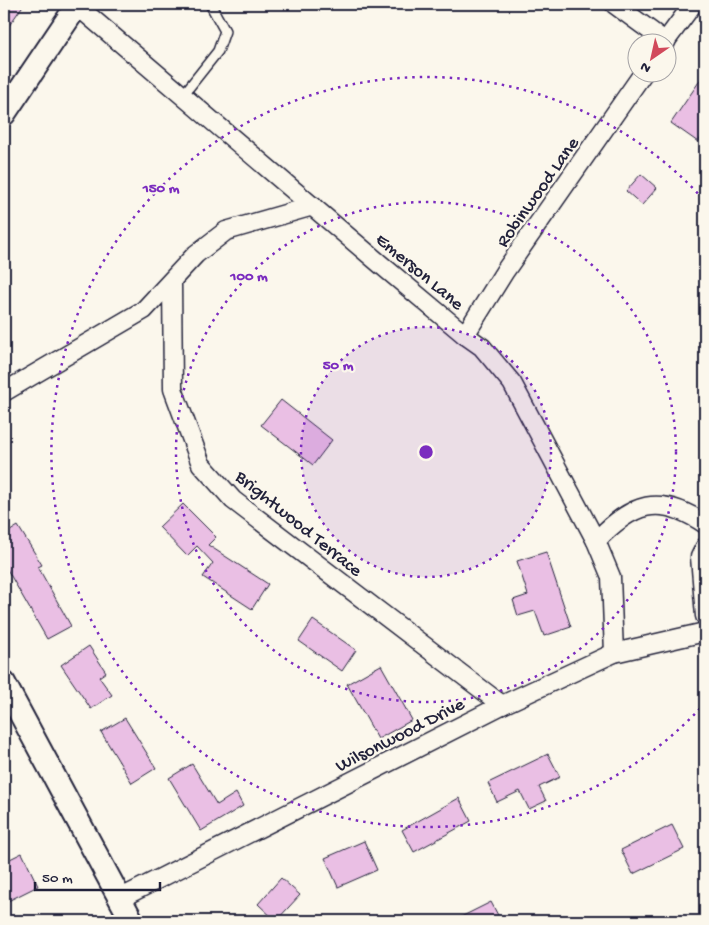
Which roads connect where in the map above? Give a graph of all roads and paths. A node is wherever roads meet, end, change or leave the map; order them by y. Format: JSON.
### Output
{"nodes":[{"id":1,"x":76,"y":4,"type":"edge"},
{"id":2,"x":210,"y":4,"type":"edge"},
{"id":3,"x":614,"y":4,"type":"edge"},
{"id":4,"x":693,"y":4,"type":"edge"},
{"id":5,"x":652,"y":32,"type":"edge"},
{"id":6,"x":672,"y":32,"type":"edge"},
{"id":7,"x":637,"y":82,"type":"edge"},
{"id":8,"x":183,"y":95,"type":"junction"},
{"id":9,"x":4,"y":114,"type":"edge"},
{"id":10,"x":313,"y":206,"type":"junction"},
{"id":11,"x":172,"y":281,"type":"junction"},
{"id":12,"x":465,"y":335,"type":"junction"},
{"id":13,"x":4,"y":392,"type":"edge"},
{"id":14,"x":705,"y":524,"type":"edge"},
{"id":15,"x":596,"y":541,"type":"junction"},
{"id":16,"x":705,"y":547,"type":"edge"},
{"id":17,"x":705,"y":616,"type":"edge"},
{"id":18,"x":705,"y":632,"type":"edge"},
{"id":19,"x":614,"y":653,"type":"junction"},
{"id":20,"x":4,"y":683,"type":"edge"},
{"id":21,"x":502,"y":705,"type":"junction"},
{"id":22,"x":121,"y":898,"type":"junction"},
{"id":23,"x":132,"y":921,"type":"edge"}],
"edges":[{"from":1,"to":8,"type":"street","name":"Emerson Lane"},
{"from":1,"to":9,"type":"street"},
{"from":2,"to":8,"type":"lane"},
{"from":3,"to":5,"type":"street"},
{"from":4,"to":6,"type":"street"},
{"from":7,"to":12,"type":"street","name":"Robinwood Lane"},
{"from":8,"to":10,"type":"street","name":"Emerson Lane"},
{"from":10,"to":11,"type":"street"},
{"from":10,"to":12,"type":"street","name":"Emerson Lane"},
{"from":11,"to":13,"type":"street"},
{"from":11,"to":21,"type":"street","name":"Brightwood Terrace"},
{"from":12,"to":15,"type":"street","name":"Emerson Lane"},
{"from":14,"to":15,"type":"street"},
{"from":15,"to":19,"type":"street","name":"Emerson Lane"},
{"from":16,"to":17,"type":"street"},
{"from":18,"to":19,"type":"street","name":"Wilsonwood Drive"},
{"from":19,"to":21,"type":"street","name":"Wilsonwood Drive"},
{"from":20,"to":22,"type":"street"},
{"from":21,"to":22,"type":"street","name":"Wilsonwood Drive"},
{"from":22,"to":23,"type":"street"}]}
